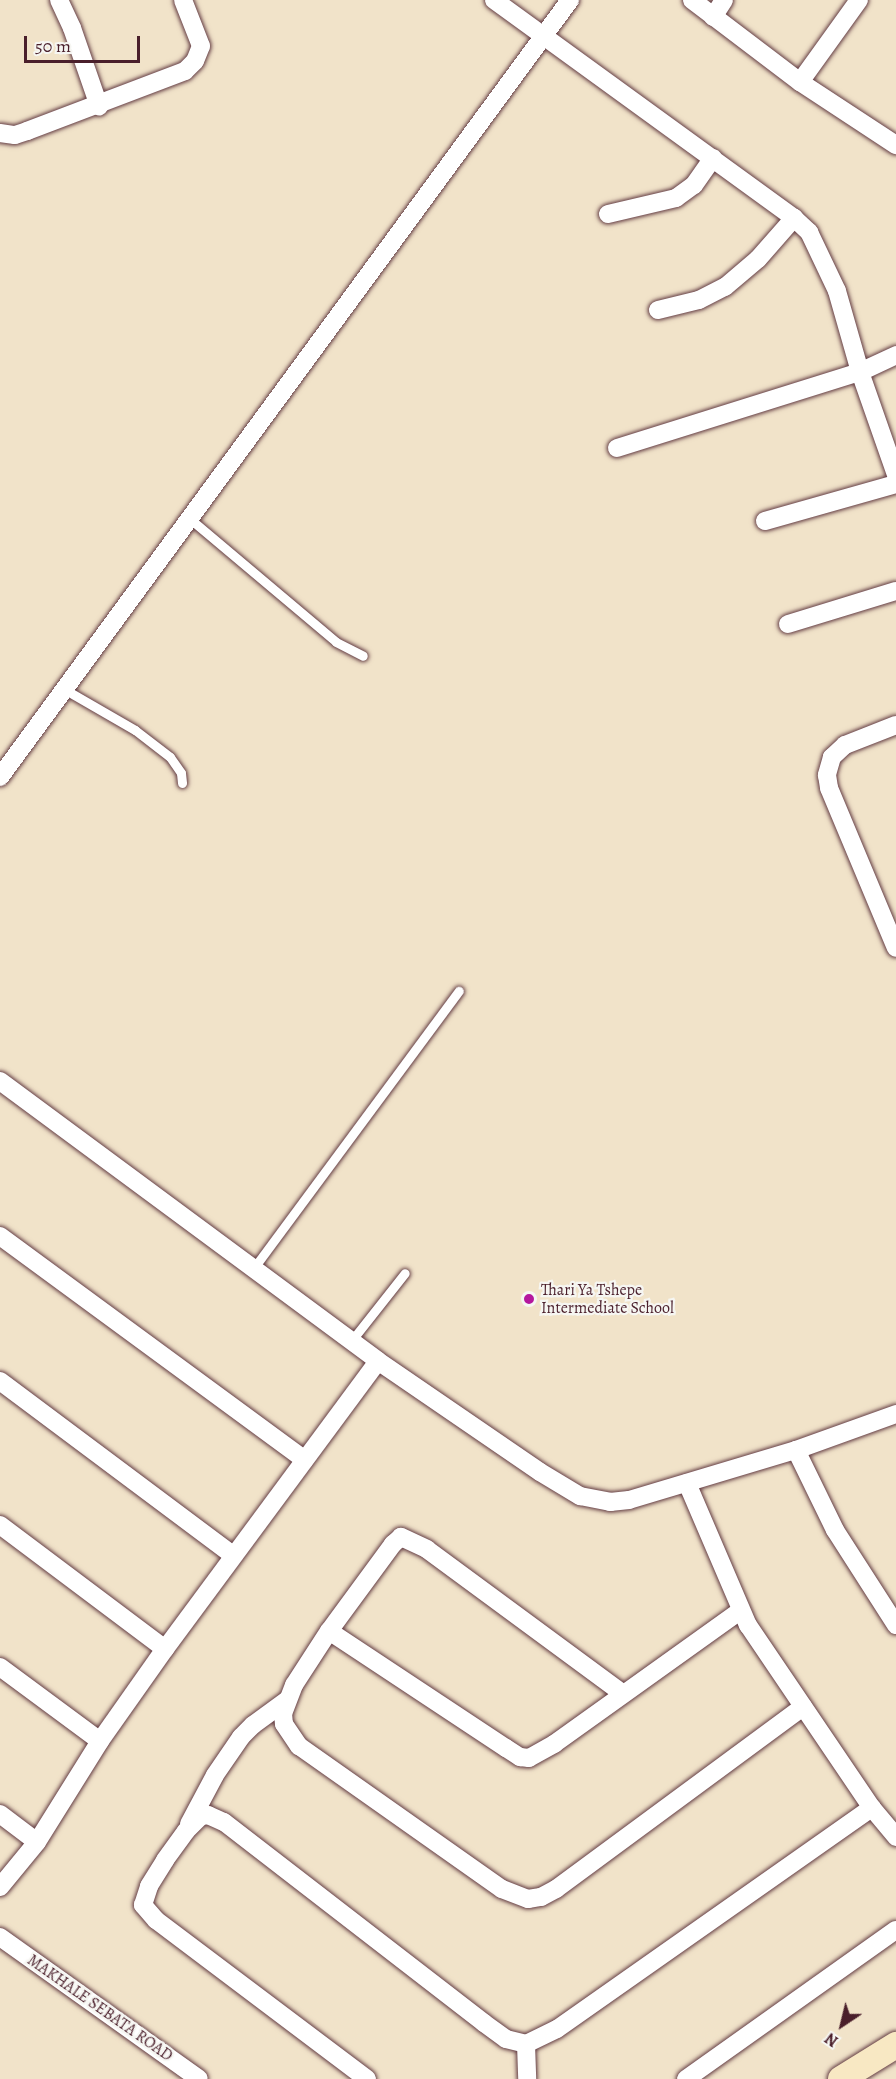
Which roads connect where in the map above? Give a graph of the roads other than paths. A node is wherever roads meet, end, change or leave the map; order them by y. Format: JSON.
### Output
{"nodes":[{"id":1,"x":59,"y":0,"type":"edge"},
{"id":2,"x":183,"y":0,"type":"edge"},
{"id":3,"x":494,"y":0,"type":"edge"},
{"id":4,"x":570,"y":0,"type":"edge"},
{"id":5,"x":692,"y":0,"type":"edge"},
{"id":6,"x":724,"y":0,"type":"edge"},
{"id":7,"x":860,"y":0,"type":"edge"},
{"id":8,"x":713,"y":17,"type":"junction"},
{"id":9,"x":543,"y":36,"type":"junction"},
{"id":10,"x":800,"y":82,"type":"junction"},
{"id":11,"x":99,"y":106,"type":"junction"},
{"id":12,"x":0,"y":133,"type":"edge"},
{"id":13,"x":896,"y":145,"type":"edge"},
{"id":14,"x":713,"y":158,"type":"junction"},
{"id":15,"x":608,"y":214,"type":"dead end"},
{"id":16,"x":794,"y":218,"type":"junction"},
{"id":17,"x":658,"y":310,"type":"dead end"},
{"id":18,"x":896,"y":355,"type":"edge"},
{"id":19,"x":860,"y":372,"type":"junction"},
{"id":20,"x":617,"y":448,"type":"dead end"},
{"id":21,"x":896,"y":475,"type":"edge"},
{"id":22,"x":896,"y":484,"type":"edge"},
{"id":23,"x":189,"y":518,"type":"junction"},
{"id":24,"x":765,"y":520,"type":"dead end"},
{"id":25,"x":896,"y":591,"type":"edge"},
{"id":26,"x":789,"y":624,"type":"dead end"},
{"id":27,"x":363,"y":656,"type":"dead end"},
{"id":28,"x":64,"y":688,"type":"junction"},
{"id":29,"x":896,"y":725,"type":"edge"},
{"id":30,"x":0,"y":777,"type":"edge"},
{"id":31,"x":182,"y":783,"type":"dead end"},
{"id":32,"x":888,"y":905,"type":"edge"},
{"id":33,"x":896,"y":948,"type":"edge"},
{"id":34,"x":459,"y":990,"type":"dead end"},
{"id":35,"x":0,"y":1081,"type":"edge"},
{"id":36,"x":0,"y":1236,"type":"edge"},
{"id":37,"x":253,"y":1269,"type":"junction"},
{"id":38,"x":405,"y":1274,"type":"dead end"},
{"id":39,"x":352,"y":1340,"type":"junction"},
{"id":40,"x":378,"y":1361,"type":"junction"},
{"id":41,"x":0,"y":1382,"type":"edge"},
{"id":42,"x":896,"y":1414,"type":"edge"},
{"id":43,"x":796,"y":1450,"type":"junction"},
{"id":44,"x":305,"y":1460,"type":"junction"},
{"id":45,"x":687,"y":1483,"type":"junction"},
{"id":46,"x":0,"y":1526,"type":"edge"},
{"id":47,"x":233,"y":1555,"type":"junction"},
{"id":48,"x":740,"y":1611,"type":"junction"},
{"id":49,"x":896,"y":1625,"type":"edge"},
{"id":50,"x":329,"y":1631,"type":"junction"},
{"id":51,"x":165,"y":1649,"type":"junction"},
{"id":52,"x":0,"y":1667,"type":"edge"},
{"id":53,"x":622,"y":1693,"type":"junction"},
{"id":54,"x":287,"y":1700,"type":"junction"},
{"id":55,"x":803,"y":1707,"type":"junction"},
{"id":56,"x":100,"y":1741,"type":"junction"},
{"id":57,"x":872,"y":1808,"type":"junction"},
{"id":58,"x":0,"y":1814,"type":"edge"},
{"id":59,"x":186,"y":1831,"type":"junction"},
{"id":60,"x":896,"y":1838,"type":"edge"},
{"id":61,"x":37,"y":1842,"type":"junction"},
{"id":62,"x":0,"y":1887,"type":"edge"},
{"id":63,"x":896,"y":1930,"type":"edge"},
{"id":64,"x":0,"y":1937,"type":"edge"},
{"id":65,"x":526,"y":2044,"type":"junction"},
{"id":66,"x":896,"y":2045,"type":"edge"},
{"id":67,"x":199,"y":2079,"type":"edge"},
{"id":68,"x":367,"y":2079,"type":"edge"},
{"id":69,"x":527,"y":2079,"type":"edge"},
{"id":70,"x":686,"y":2079,"type":"edge"},
{"id":71,"x":841,"y":2079,"type":"edge"}],
"edges":[{"from":1,"to":11,"type":"street"},
{"from":2,"to":11,"type":"street"},
{"from":3,"to":9,"type":"street"},
{"from":4,"to":9,"type":"street"},
{"from":5,"to":8,"type":"street"},
{"from":6,"to":8,"type":"street"},
{"from":7,"to":10,"type":"street"},
{"from":8,"to":10,"type":"street"},
{"from":9,"to":14,"type":"street"},
{"from":9,"to":23,"type":"street"},
{"from":10,"to":13,"type":"street"},
{"from":11,"to":12,"type":"street"},
{"from":14,"to":15,"type":"street"},
{"from":14,"to":16,"type":"street"},
{"from":16,"to":17,"type":"street"},
{"from":16,"to":19,"type":"street"},
{"from":18,"to":19,"type":"street"},
{"from":19,"to":20,"type":"street"},
{"from":19,"to":21,"type":"street"},
{"from":22,"to":24,"type":"street"},
{"from":23,"to":27,"type":"lane"},
{"from":23,"to":28,"type":"street"},
{"from":25,"to":26,"type":"street"},
{"from":28,"to":30,"type":"street"},
{"from":28,"to":31,"type":"lane"},
{"from":29,"to":32,"type":"street"},
{"from":32,"to":33,"type":"street"},
{"from":34,"to":37,"type":"lane"},
{"from":35,"to":37,"type":"street"},
{"from":36,"to":44,"type":"street"},
{"from":37,"to":39,"type":"street"},
{"from":38,"to":39,"type":"lane"},
{"from":39,"to":40,"type":"street"},
{"from":40,"to":44,"type":"street"},
{"from":40,"to":45,"type":"street"},
{"from":41,"to":47,"type":"street"},
{"from":42,"to":43,"type":"street"},
{"from":43,"to":45,"type":"street"},
{"from":43,"to":49,"type":"street"},
{"from":44,"to":47,"type":"street"},
{"from":45,"to":48,"type":"street"},
{"from":46,"to":51,"type":"street"},
{"from":47,"to":51,"type":"street"},
{"from":48,"to":53,"type":"street"},
{"from":48,"to":55,"type":"street"},
{"from":50,"to":53,"type":"street"},
{"from":50,"to":53,"type":"street"},
{"from":50,"to":54,"type":"street"},
{"from":51,"to":56,"type":"street"},
{"from":52,"to":56,"type":"street"},
{"from":54,"to":55,"type":"street"},
{"from":54,"to":59,"type":"street"},
{"from":55,"to":57,"type":"street"},
{"from":56,"to":61,"type":"street"},
{"from":57,"to":60,"type":"street"},
{"from":57,"to":65,"type":"street"},
{"from":58,"to":61,"type":"street"},
{"from":59,"to":65,"type":"street"},
{"from":59,"to":68,"type":"street"},
{"from":61,"to":62,"type":"street"},
{"from":63,"to":70,"type":"street"},
{"from":64,"to":67,"type":"street","name":"MAKHALE SEBATA ROAD"},
{"from":65,"to":69,"type":"street"},
{"from":66,"to":71,"type":"street"}]}
